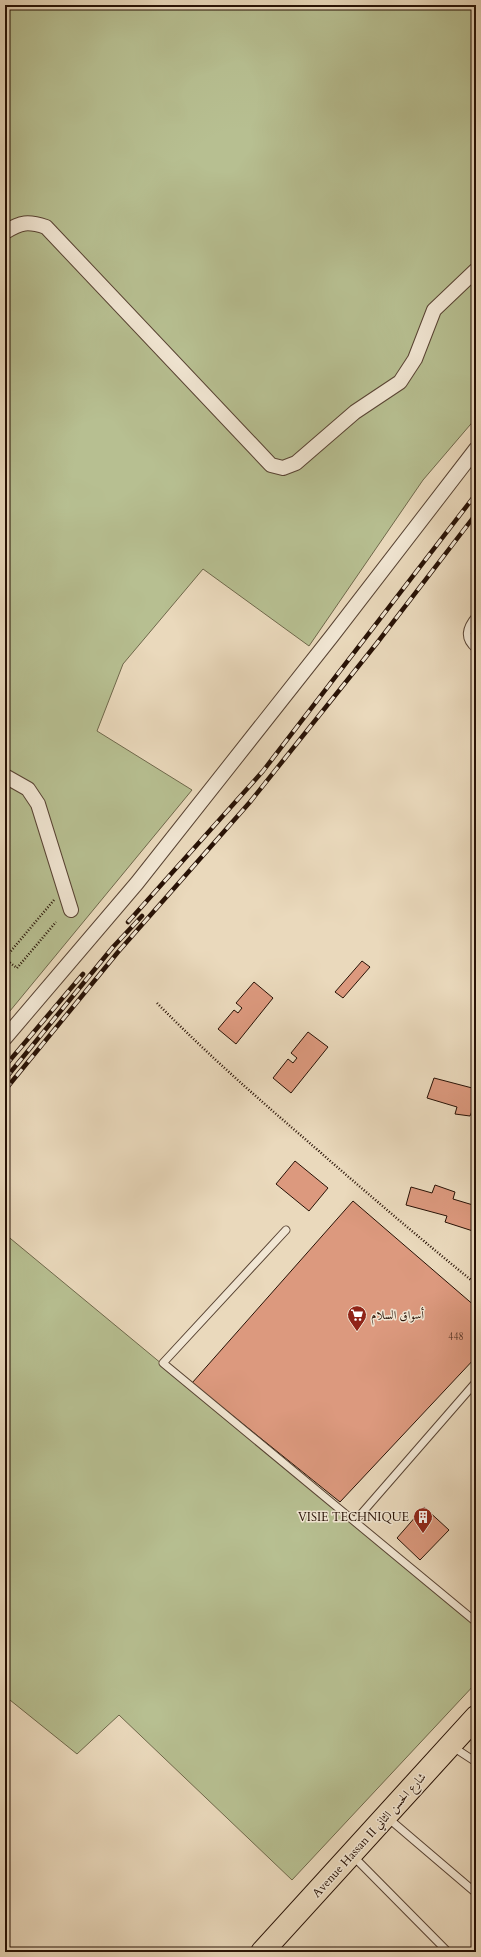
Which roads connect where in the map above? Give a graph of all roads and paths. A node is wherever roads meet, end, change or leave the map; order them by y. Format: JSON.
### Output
{"nodes":[{"id":1,"x":5,"y":232,"type":"edge"},
{"id":2,"x":476,"y":270,"type":"edge"},
{"id":3,"x":476,"y":449,"type":"edge"},
{"id":4,"x":476,"y":616,"type":"edge"},
{"id":5,"x":476,"y":649,"type":"edge"},
{"id":6,"x":5,"y":776,"type":"edge"},
{"id":7,"x":64,"y":887,"type":"junction"},
{"id":8,"x":71,"y":910,"type":"dead end"},
{"id":9,"x":56,"y":922,"type":"dead end"},
{"id":10,"x":5,"y":958,"type":"edge"},
{"id":11,"x":157,"y":1003,"type":"dead end"},
{"id":12,"x":5,"y":1038,"type":"edge"},
{"id":13,"x":286,"y":1230,"type":"dead end"},
{"id":14,"x":476,"y":1284,"type":"edge"},
{"id":15,"x":476,"y":1382,"type":"edge"},
{"id":16,"x":354,"y":1520,"type":"junction"},
{"id":17,"x":476,"y":1622,"type":"edge"},
{"id":18,"x":476,"y":1717,"type":"edge"},
{"id":19,"x":451,"y":1745,"type":"junction"},
{"id":20,"x":476,"y":1762,"type":"edge"},
{"id":21,"x":386,"y":1816,"type":"junction"},
{"id":22,"x":351,"y":1855,"type":"junction"},
{"id":23,"x":476,"y":1893,"type":"edge"},
{"id":24,"x":262,"y":1952,"type":"edge"},
{"id":25,"x":448,"y":1952,"type":"edge"}],
"edges":[{"from":1,"to":2,"type":"street"},
{"from":3,"to":12,"type":"street"},
{"from":4,"to":5,"type":"lane"},
{"from":6,"to":7,"type":"street"},
{"from":7,"to":8,"type":"street"},
{"from":7,"to":10,"type":"path"},
{"from":9,"to":10,"type":"path"},
{"from":11,"to":14,"type":"path"},
{"from":13,"to":16,"type":"lane"},
{"from":15,"to":16,"type":"lane"},
{"from":16,"to":17,"type":"lane"},
{"from":18,"to":19,"type":"main road","name":"Avenue Hassan II شارع الحسن الثاني"},
{"from":19,"to":20,"type":"lane"},
{"from":19,"to":21,"type":"main road","name":"Avenue Hassan II شارع الحسن الثاني"},
{"from":21,"to":22,"type":"main road","name":"Avenue Hassan II شارع الحسن الثاني"},
{"from":21,"to":23,"type":"lane"},
{"from":22,"to":24,"type":"main road","name":"Avenue Hassan II شارع الحسن الثاني"},
{"from":22,"to":25,"type":"lane"}]}
